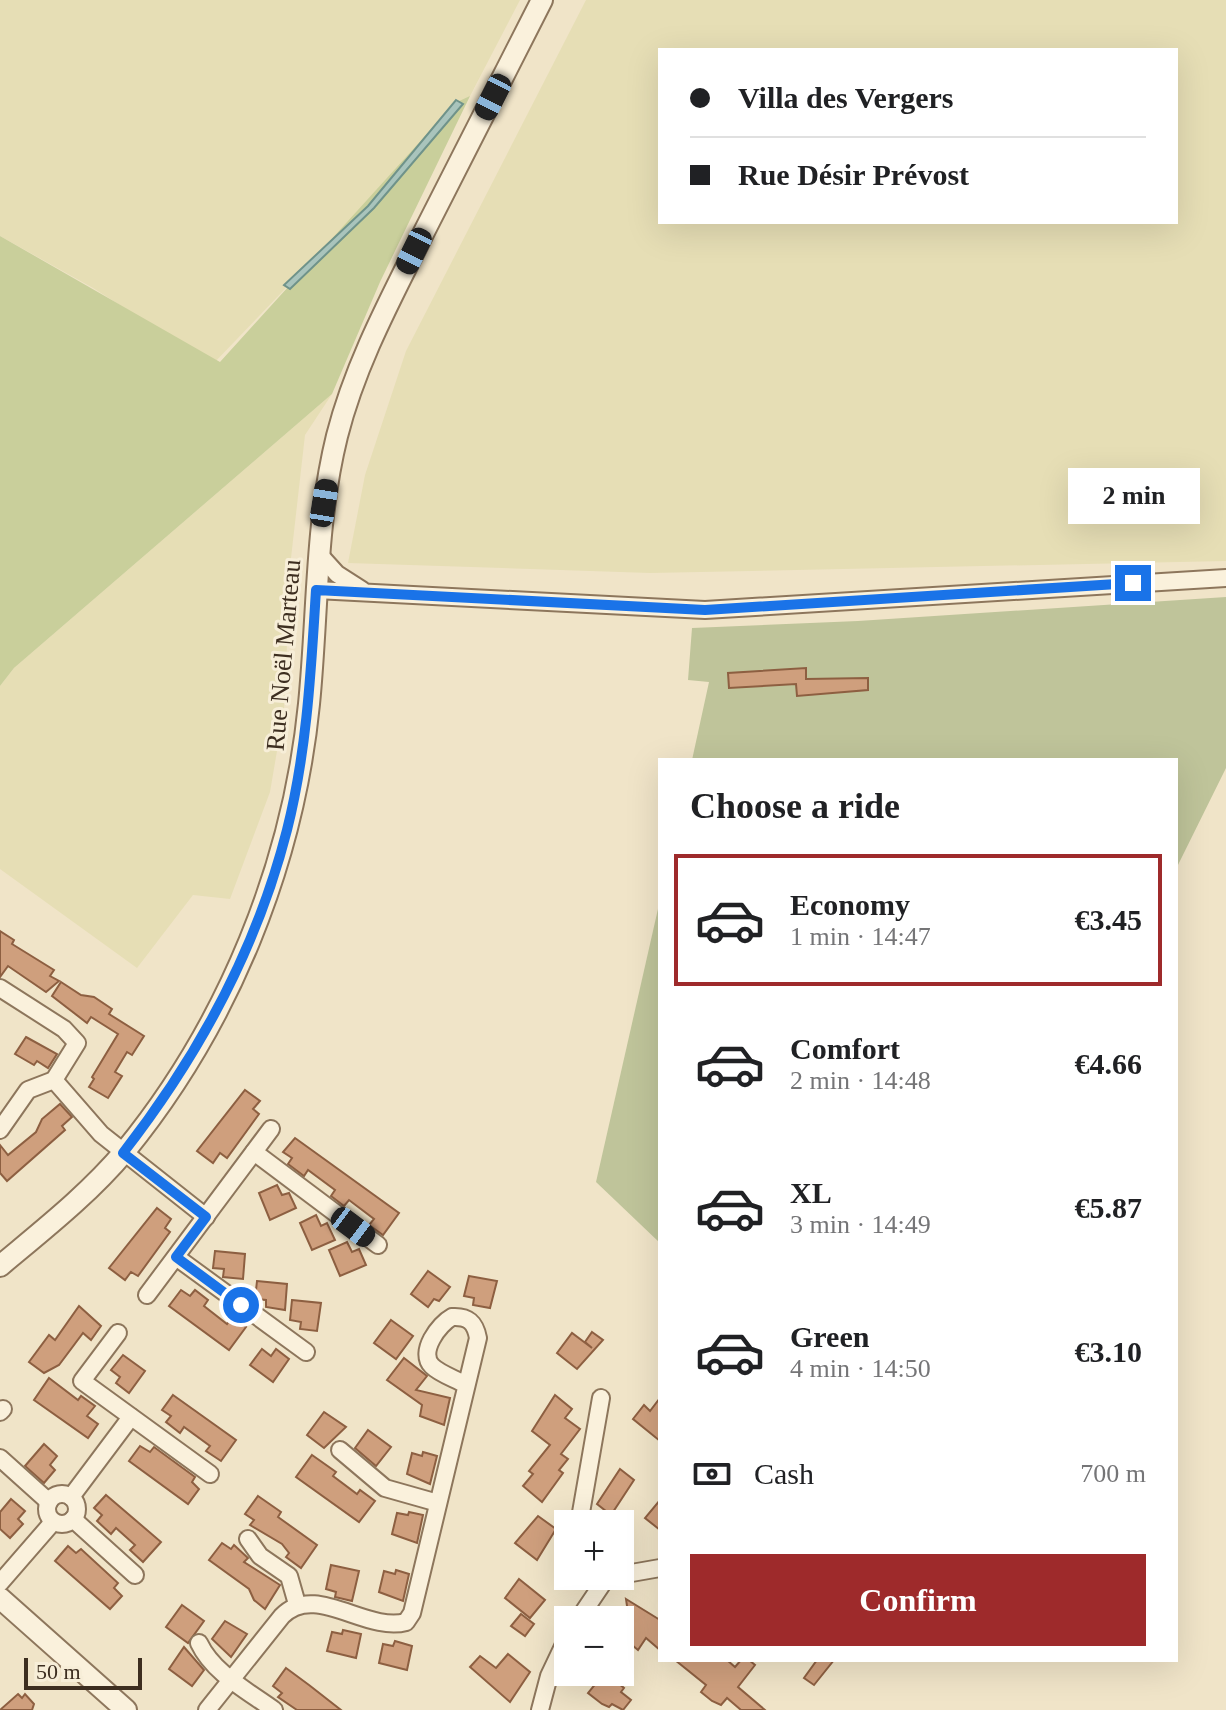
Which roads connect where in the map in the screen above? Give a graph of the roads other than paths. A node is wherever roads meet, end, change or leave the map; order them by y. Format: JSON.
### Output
{"nodes":[{"id":1,"x":542,"y":0,"type":"edge"},
{"id":2,"x":318,"y":553,"type":"junction"},
{"id":3,"x":1226,"y":578,"type":"edge"},
{"id":4,"x":316,"y":590,"type":"junction"},
{"id":5,"x":367,"y":593,"type":"junction"},
{"id":6,"x":0,"y":988,"type":"edge"},
{"id":7,"x":54,"y":1080,"type":"junction"},
{"id":8,"x":271,"y":1129,"type":"dead end"},
{"id":9,"x":0,"y":1130,"type":"edge"},
{"id":10,"x":254,"y":1152,"type":"junction"},
{"id":11,"x":123,"y":1153,"type":"junction"},
{"id":12,"x":206,"y":1217,"type":"junction"},
{"id":13,"x":378,"y":1245,"type":"dead end"},
{"id":14,"x":176,"y":1257,"type":"junction"},
{"id":15,"x":0,"y":1266,"type":"edge"},
{"id":16,"x":147,"y":1295,"type":"dead end"},
{"id":17,"x":118,"y":1333,"type":"dead end"},
{"id":18,"x":306,"y":1352,"type":"dead end"},
{"id":19,"x":466,"y":1385,"type":"dead end"},
{"id":20,"x":601,"y":1398,"type":"dead end"},
{"id":21,"x":131,"y":1417,"type":"junction"},
{"id":22,"x":340,"y":1450,"type":"dead end"},
{"id":23,"x":0,"y":1458,"type":"edge"},
{"id":24,"x":210,"y":1474,"type":"dead end"},
{"id":25,"x":71,"y":1497,"type":"junction"},
{"id":26,"x":49,"y":1502,"type":"junction"},
{"id":27,"x":438,"y":1503,"type":"junction"},
{"id":28,"x":581,"y":1510,"type":"edge"},
{"id":29,"x":73,"y":1519,"type":"junction"},
{"id":30,"x":53,"y":1522,"type":"junction"},
{"id":31,"x":248,"y":1539,"type":"dead end"},
{"id":32,"x":658,"y":1568,"type":"edge"},
{"id":33,"x":634,"y":1573,"type":"edge"},
{"id":34,"x":135,"y":1575,"type":"dead end"},
{"id":35,"x":0,"y":1583,"type":"edge"},
{"id":36,"x":0,"y":1598,"type":"edge"},
{"id":37,"x":297,"y":1604,"type":"junction"},
{"id":38,"x":199,"y":1643,"type":"dead end"},
{"id":39,"x":554,"y":1665,"type":"edge"},
{"id":40,"x":234,"y":1680,"type":"junction"},
{"id":41,"x":126,"y":1710,"type":"edge"},
{"id":42,"x":207,"y":1710,"type":"edge"},
{"id":43,"x":274,"y":1710,"type":"edge"},
{"id":44,"x":540,"y":1710,"type":"edge"}],
"edges":[{"from":1,"to":2,"type":"street","name":"Rue Noël Marteau"},
{"from":2,"to":4,"type":"street","name":"Rue Noël Marteau"},
{"from":2,"to":5,"type":"street"},
{"from":3,"to":5,"type":"street"},
{"from":4,"to":5,"type":"street"},
{"from":4,"to":11,"type":"street","name":"Rue Noël Marteau"},
{"from":6,"to":7,"type":"street"},
{"from":7,"to":9,"type":"street"},
{"from":7,"to":11,"type":"street"},
{"from":8,"to":10,"type":"street"},
{"from":10,"to":12,"type":"street"},
{"from":10,"to":13,"type":"street"},
{"from":11,"to":12,"type":"street"},
{"from":11,"to":15,"type":"street","name":"Rue Noël Marteau"},
{"from":12,"to":14,"type":"street"},
{"from":14,"to":16,"type":"street"},
{"from":14,"to":18,"type":"street"},
{"from":17,"to":21,"type":"street"},
{"from":19,"to":27,"type":"street"},
{"from":20,"to":28,"type":"street"},
{"from":21,"to":24,"type":"street"},
{"from":21,"to":25,"type":"street"},
{"from":22,"to":27,"type":"street"},
{"from":23,"to":26,"type":"street"},
{"from":25,"to":26,"type":"street"},
{"from":25,"to":29,"type":"street"},
{"from":26,"to":30,"type":"street"},
{"from":27,"to":37,"type":"street"},
{"from":29,"to":30,"type":"street"},
{"from":29,"to":34,"type":"street"},
{"from":30,"to":35,"type":"street"},
{"from":31,"to":37,"type":"street"},
{"from":32,"to":33,"type":"street"},
{"from":36,"to":41,"type":"street"},
{"from":37,"to":40,"type":"street"},
{"from":38,"to":40,"type":"street"},
{"from":39,"to":44,"type":"street"},
{"from":40,"to":42,"type":"street"},
{"from":40,"to":43,"type":"street"}]}
